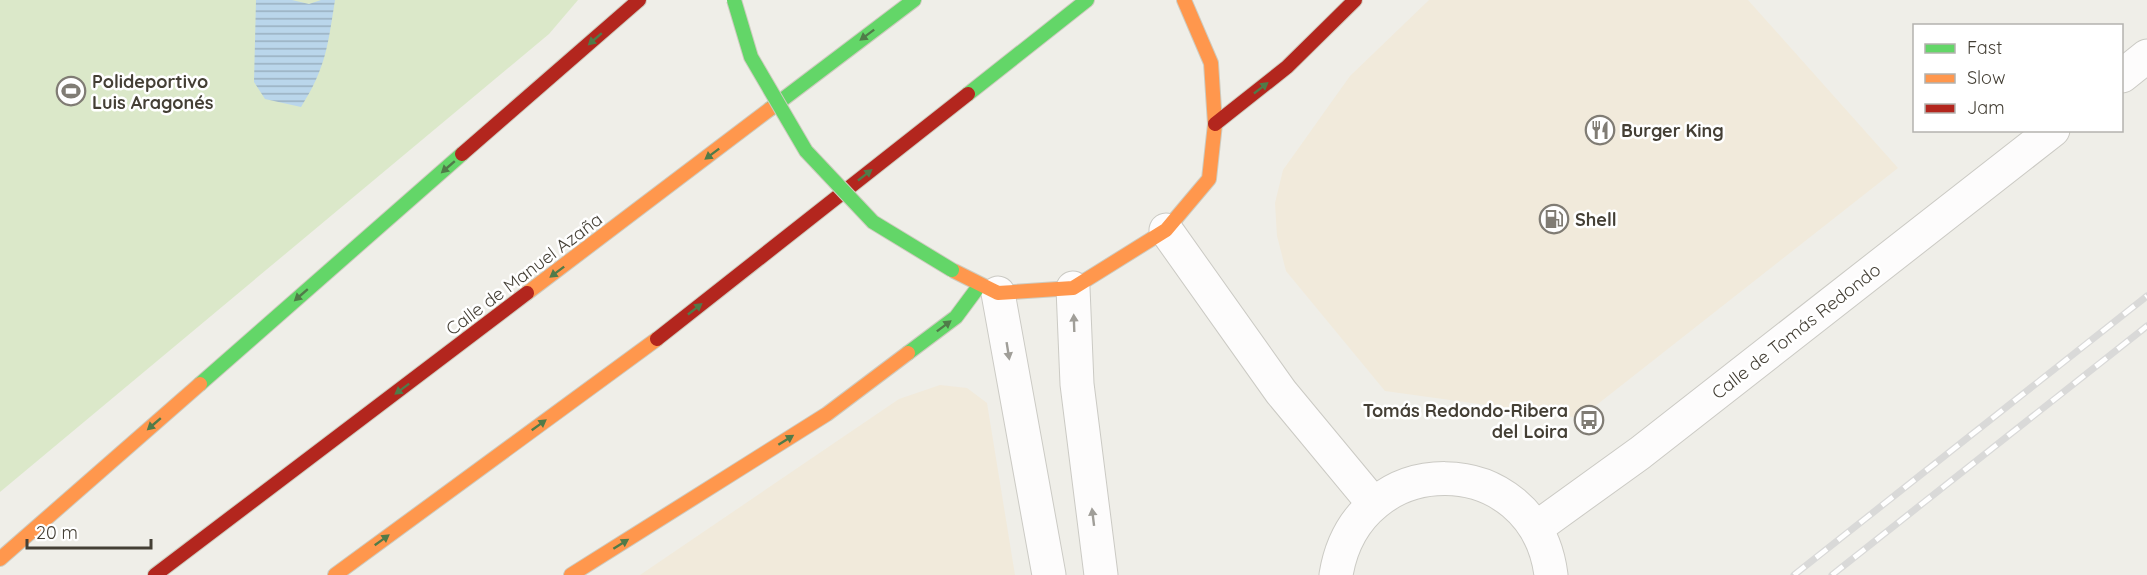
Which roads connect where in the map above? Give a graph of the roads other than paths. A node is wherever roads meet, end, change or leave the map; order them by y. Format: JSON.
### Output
{"nodes":[{"id":1,"x":639,"y":0,"type":"edge"},
{"id":2,"x":734,"y":0,"type":"edge"},
{"id":3,"x":914,"y":0,"type":"edge"},
{"id":4,"x":1088,"y":0,"type":"edge"},
{"id":5,"x":1184,"y":0,"type":"edge"},
{"id":6,"x":1355,"y":0,"type":"edge"},
{"id":7,"x":2147,"y":56,"type":"edge"},
{"id":8,"x":2123,"y":74,"type":"edge"},
{"id":9,"x":1215,"y":124,"type":"junction"},
{"id":10,"x":2050,"y":132,"type":"edge"},
{"id":11,"x":1166,"y":230,"type":"junction"},
{"id":12,"x":1073,"y":288,"type":"junction"},
{"id":13,"x":989,"y":290,"type":"junction"},
{"id":14,"x":1373,"y":503,"type":"junction"},
{"id":15,"x":1536,"y":528,"type":"junction"},
{"id":16,"x":0,"y":559,"type":"edge"},
{"id":17,"x":155,"y":575,"type":"edge"},
{"id":18,"x":335,"y":575,"type":"edge"},
{"id":19,"x":571,"y":575,"type":"edge"},
{"id":20,"x":1049,"y":575,"type":"edge"},
{"id":21,"x":1101,"y":575,"type":"edge"},
{"id":22,"x":1336,"y":575,"type":"edge"},
{"id":23,"x":1551,"y":575,"type":"edge"}],
"edges":[{"from":1,"to":16,"type":"main road","one_way":true},
{"from":2,"to":13,"type":"main road","bridge":true},
{"from":3,"to":17,"type":"main road","name":"Calle de Manuel Azaña","one_way":true},
{"from":18,"to":4,"type":"main road","one_way":true},
{"from":5,"to":9,"type":"main road"},
{"from":9,"to":6,"type":"main road","one_way":true},
{"from":7,"to":8,"type":"street"},
{"from":9,"to":11,"type":"main road"},
{"from":10,"to":15,"type":"street","name":"Calle de Tomás Redondo"},
{"from":11,"to":12,"type":"main road"},
{"from":11,"to":14,"type":"street"},
{"from":12,"to":13,"type":"main road"},
{"from":21,"to":12,"type":"street","one_way":true},
{"from":19,"to":13,"type":"main road","one_way":true},
{"from":13,"to":20,"type":"street","one_way":true},
{"from":14,"to":15,"type":"street"},
{"from":14,"to":22,"type":"street"},
{"from":15,"to":23,"type":"street"}]}
